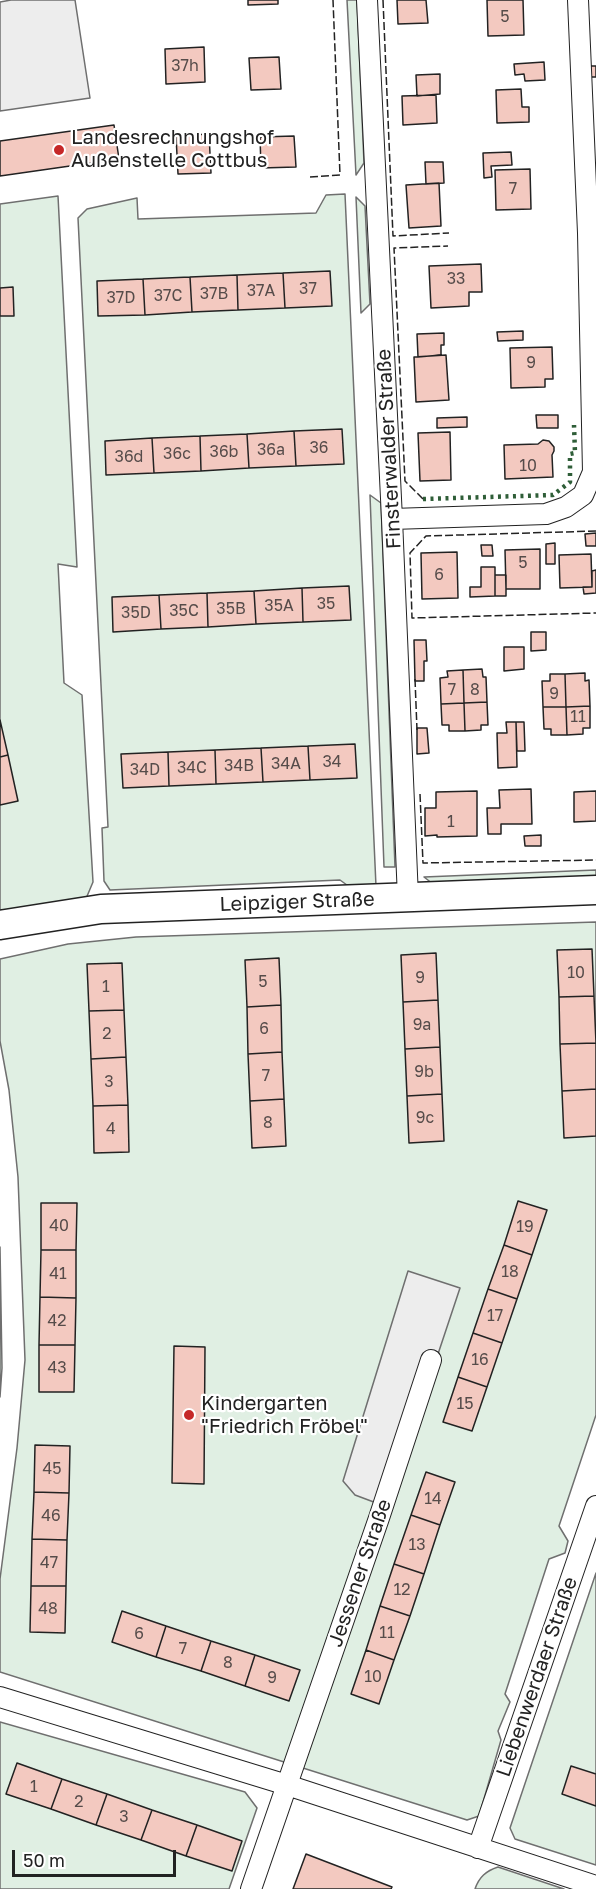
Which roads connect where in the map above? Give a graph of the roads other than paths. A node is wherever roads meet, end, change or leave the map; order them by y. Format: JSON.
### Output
{"nodes":[{"id":1,"x":367,"y":0,"type":"edge"},
{"id":2,"x":578,"y":0,"type":"edge"},
{"id":3,"x":595,"y":472,"type":"edge"},
{"id":4,"x":392,"y":519,"type":"junction"},
{"id":5,"x":596,"y":890,"type":"edge"},
{"id":6,"x":408,"y":898,"type":"junction"},
{"id":7,"x":0,"y":925,"type":"edge"},
{"id":8,"x":430,"y":1360,"type":"dead end"},
{"id":9,"x":596,"y":1506,"type":"edge"},
{"id":10,"x":0,"y":1697,"type":"edge"},
{"id":11,"x":287,"y":1785,"type":"junction"},
{"id":12,"x":478,"y":1848,"type":"junction"},
{"id":13,"x":596,"y":1886,"type":"edge"},
{"id":14,"x":250,"y":1889,"type":"edge"}],
"edges":[{"from":1,"to":4,"type":"street","name":"Finsterwalder Straße"},
{"from":2,"to":3,"type":"street"},
{"from":3,"to":4,"type":"street"},
{"from":4,"to":6,"type":"street","name":"Finsterwalder Straße"},
{"from":5,"to":6,"type":"street","name":"Leipziger Straße"},
{"from":6,"to":7,"type":"street","name":"Leipziger Straße"},
{"from":8,"to":11,"type":"street","name":"Jessener Straße"},
{"from":9,"to":12,"type":"street","name":"Liebenwerdaer Straße"},
{"from":10,"to":11,"type":"street"},
{"from":11,"to":12,"type":"street"},
{"from":11,"to":14,"type":"street","name":"Jessener Straße"},
{"from":12,"to":13,"type":"street"}]}
